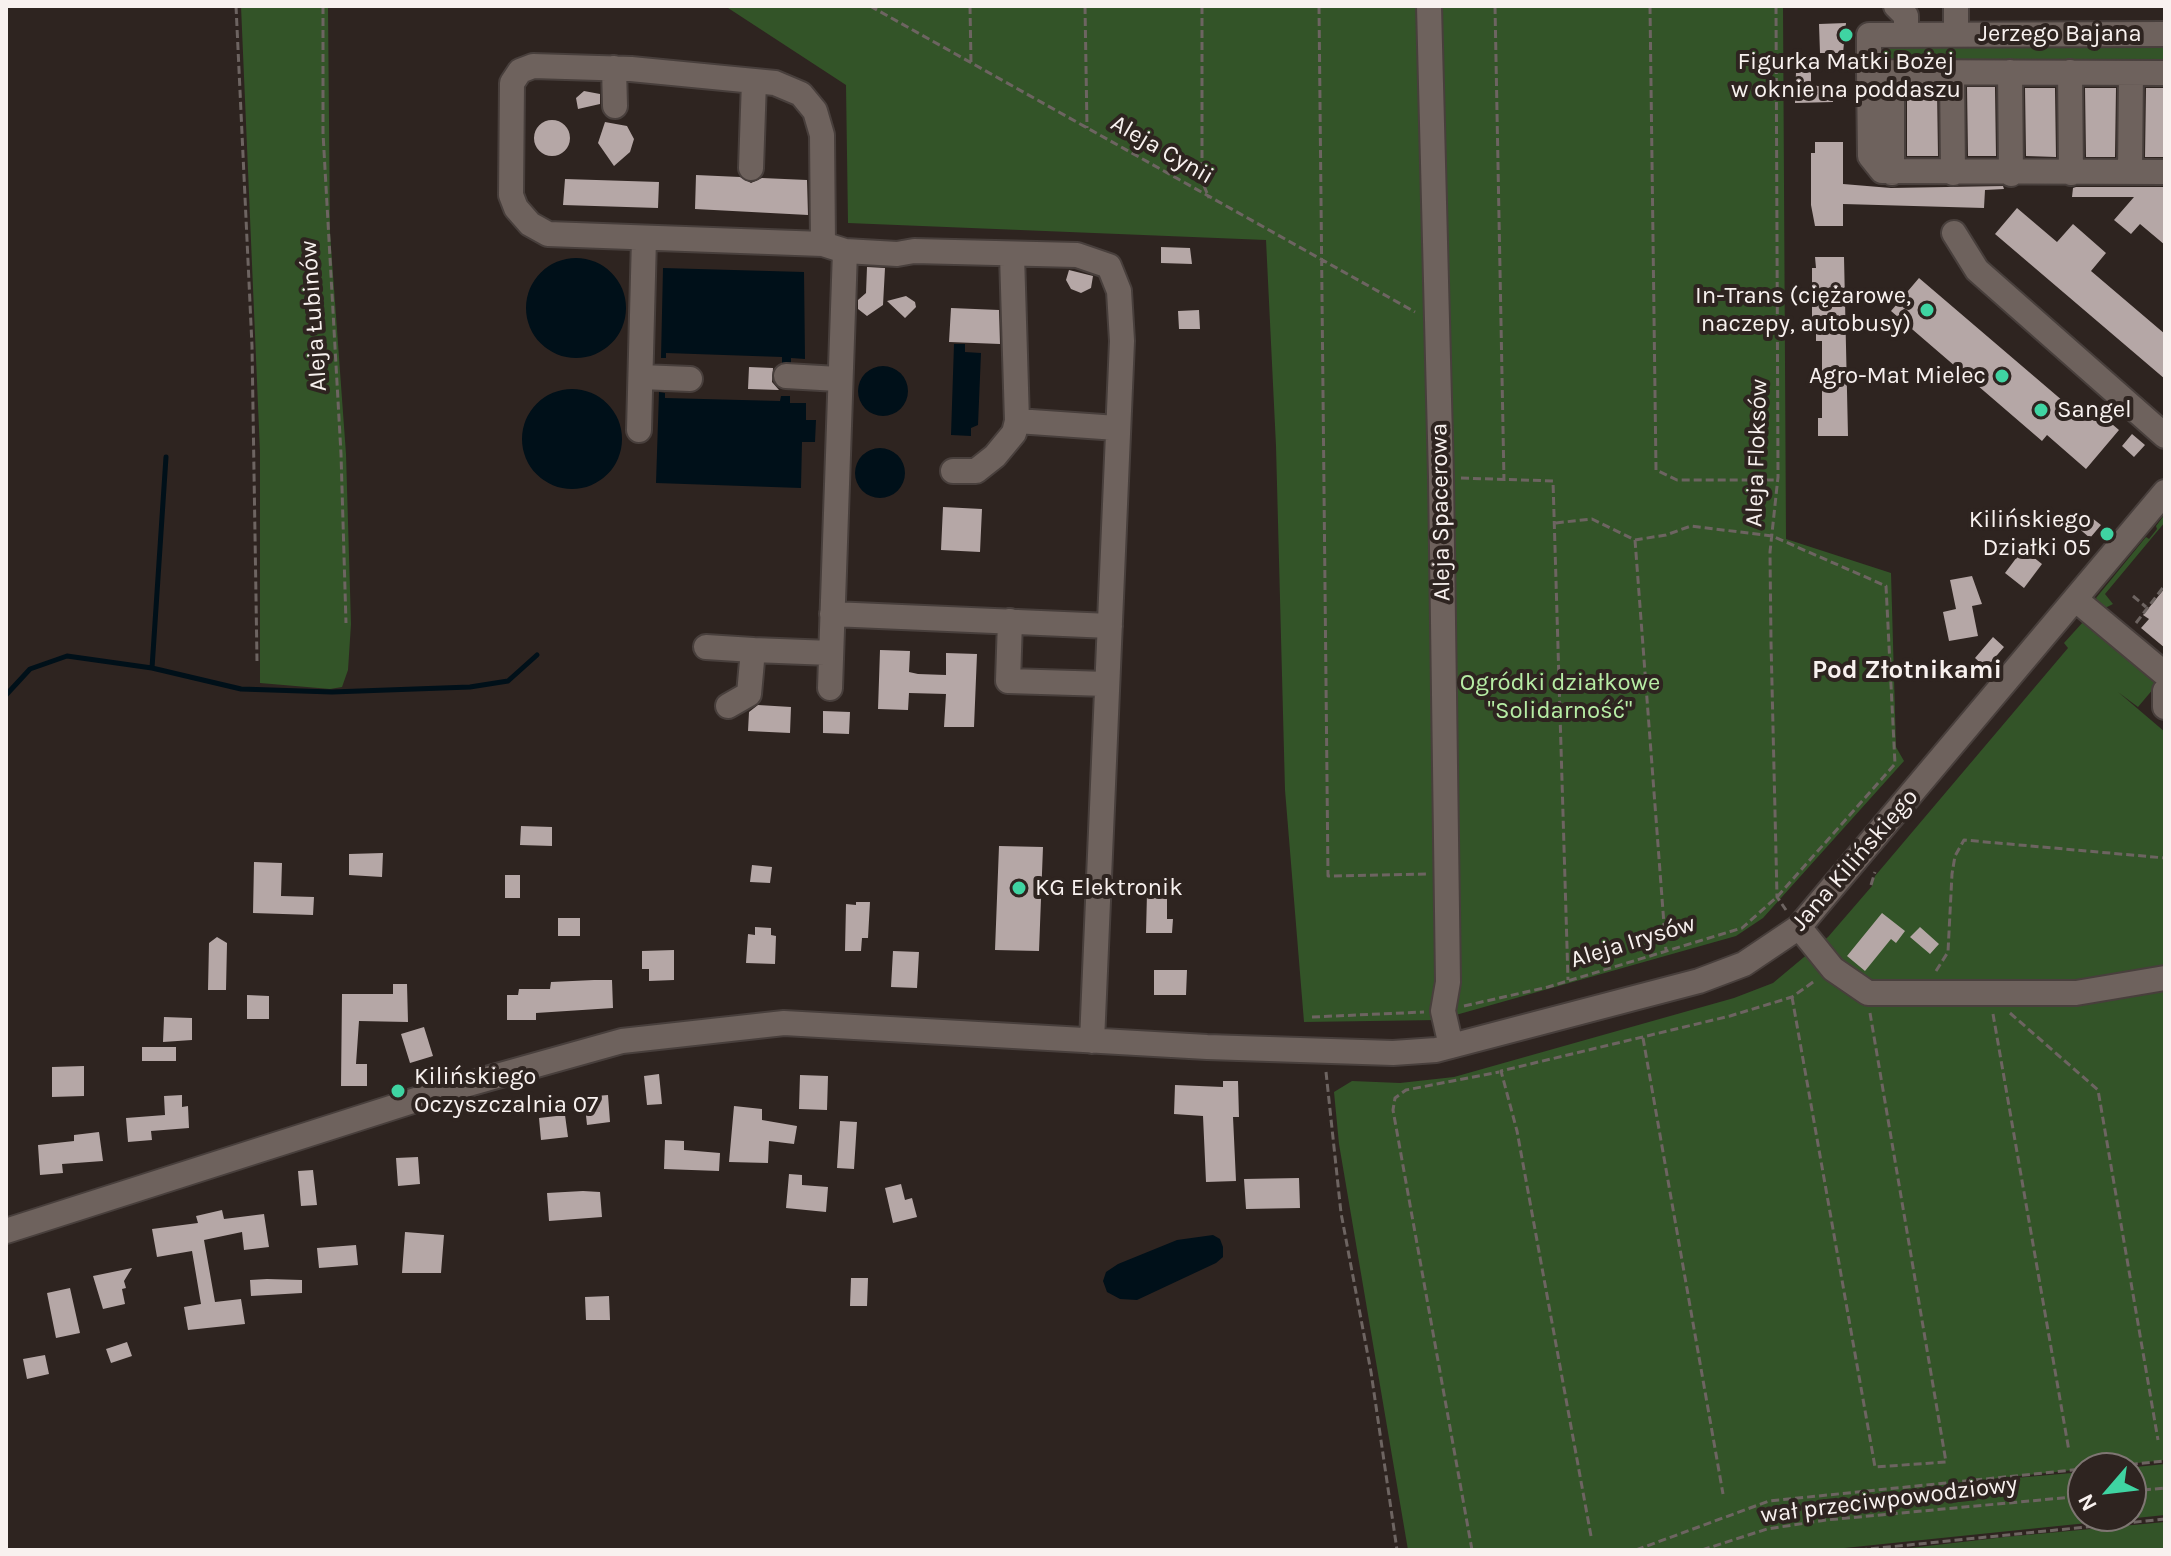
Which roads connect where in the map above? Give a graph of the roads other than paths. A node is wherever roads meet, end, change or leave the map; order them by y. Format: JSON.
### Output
{"nodes":[{"id":1,"x":1429,"y":6,"type":"edge"},
{"id":2,"x":1896,"y":6,"type":"edge"},
{"id":3,"x":1956,"y":6,"type":"edge"},
{"id":4,"x":1906,"y":34,"type":"junction"},
{"id":5,"x":1956,"y":34,"type":"junction"},
{"id":6,"x":2165,"y":34,"type":"edge"},
{"id":7,"x":614,"y":68,"type":"junction"},
{"id":8,"x":1880,"y":72,"type":"junction"},
{"id":9,"x":1952,"y":72,"type":"junction"},
{"id":10,"x":2010,"y":72,"type":"junction"},
{"id":11,"x":2070,"y":72,"type":"junction"},
{"id":12,"x":2131,"y":73,"type":"junction"},
{"id":13,"x":2165,"y":73,"type":"edge"},
{"id":14,"x":754,"y":81,"type":"junction"},
{"id":15,"x":615,"y":106,"type":"dead end"},
{"id":16,"x":751,"y":168,"type":"dead end"},
{"id":17,"x":2130,"y":172,"type":"junction"},
{"id":18,"x":2165,"y":172,"type":"edge"},
{"id":19,"x":1953,"y":173,"type":"junction"},
{"id":20,"x":2071,"y":173,"type":"junction"},
{"id":21,"x":2011,"y":174,"type":"junction"},
{"id":22,"x":1954,"y":233,"type":"dead end"},
{"id":23,"x":644,"y":238,"type":"junction"},
{"id":24,"x":834,"y":247,"type":"junction"},
{"id":25,"x":1012,"y":255,"type":"junction"},
{"id":26,"x":786,"y":376,"type":"dead end"},
{"id":27,"x":641,"y":377,"type":"junction"},
{"id":28,"x":690,"y":379,"type":"dead end"},
{"id":29,"x":838,"y":379,"type":"junction"},
{"id":30,"x":1017,"y":421,"type":"junction"},
{"id":31,"x":1117,"y":428,"type":"junction"},
{"id":32,"x":639,"y":430,"type":"dead end"},
{"id":33,"x":2165,"y":436,"type":"edge"},
{"id":34,"x":953,"y":471,"type":"dead end"},
{"id":35,"x":2165,"y":492,"type":"edge"},
{"id":36,"x":2075,"y":599,"type":"junction"},
{"id":37,"x":832,"y":614,"type":"junction"},
{"id":38,"x":1010,"y":621,"type":"junction"},
{"id":39,"x":1110,"y":626,"type":"junction"},
{"id":40,"x":706,"y":647,"type":"dead end"},
{"id":41,"x":753,"y":650,"type":"junction"},
{"id":42,"x":831,"y":653,"type":"junction"},
{"id":43,"x":2165,"y":674,"type":"edge"},
{"id":44,"x":1107,"y":684,"type":"junction"},
{"id":45,"x":830,"y":688,"type":"dead end"},
{"id":46,"x":2165,"y":691,"type":"edge"},
{"id":47,"x":728,"y":706,"type":"dead end"},
{"id":48,"x":2165,"y":707,"type":"edge"},
{"id":49,"x":1799,"y":927,"type":"junction"},
{"id":50,"x":2165,"y":978,"type":"edge"},
{"id":51,"x":1092,"y":1041,"type":"junction"},
{"id":52,"x":1451,"y":1046,"type":"junction"},
{"id":53,"x":6,"y":1231,"type":"edge"}],
"edges":[{"from":1,"to":52,"type":"street","name":"Aleja Spacerowa"},
{"from":2,"to":4,"type":"street"},
{"from":3,"to":5,"type":"street","name":"Jerzego Bajana"},
{"from":4,"to":5,"type":"street","name":"Jerzego Bajana"},
{"from":4,"to":8,"type":"street","name":"Jerzego Bajana"},
{"from":5,"to":6,"type":"street","name":"Jerzego Bajana"},
{"from":7,"to":14,"type":"street"},
{"from":7,"to":15,"type":"street"},
{"from":7,"to":23,"type":"street"},
{"from":8,"to":9,"type":"street"},
{"from":8,"to":19,"type":"street"},
{"from":9,"to":10,"type":"street"},
{"from":9,"to":19,"type":"street"},
{"from":10,"to":11,"type":"street"},
{"from":10,"to":21,"type":"street"},
{"from":11,"to":12,"type":"street"},
{"from":11,"to":20,"type":"street"},
{"from":12,"to":13,"type":"street"},
{"from":12,"to":17,"type":"street"},
{"from":14,"to":16,"type":"street"},
{"from":14,"to":24,"type":"street"},
{"from":17,"to":18,"type":"street"},
{"from":17,"to":20,"type":"street"},
{"from":19,"to":21,"type":"street"},
{"from":20,"to":21,"type":"street"},
{"from":22,"to":33,"type":"street"},
{"from":23,"to":24,"type":"street"},
{"from":23,"to":27,"type":"street"},
{"from":24,"to":25,"type":"street"},
{"from":24,"to":29,"type":"street"},
{"from":25,"to":30,"type":"street"},
{"from":25,"to":31,"type":"street"},
{"from":26,"to":29,"type":"street"},
{"from":27,"to":28,"type":"street"},
{"from":27,"to":32,"type":"street"},
{"from":29,"to":37,"type":"street"},
{"from":30,"to":31,"type":"street"},
{"from":30,"to":34,"type":"street"},
{"from":31,"to":39,"type":"street"},
{"from":35,"to":36,"type":"street","name":"Jana Kilińskiego"},
{"from":36,"to":43,"type":"street"},
{"from":36,"to":49,"type":"street","name":"Jana Kilińskiego"},
{"from":37,"to":38,"type":"street"},
{"from":37,"to":42,"type":"street"},
{"from":38,"to":39,"type":"street"},
{"from":38,"to":44,"type":"street"},
{"from":39,"to":44,"type":"street"},
{"from":40,"to":41,"type":"street"},
{"from":41,"to":42,"type":"street"},
{"from":41,"to":47,"type":"street"},
{"from":42,"to":45,"type":"street"},
{"from":44,"to":51,"type":"street"},
{"from":46,"to":48,"type":"street"},
{"from":49,"to":50,"type":"street"},
{"from":49,"to":52,"type":"street","name":"Jana Kilińskiego"},
{"from":51,"to":52,"type":"street","name":"Jana Kilińskiego"},
{"from":51,"to":53,"type":"street","name":"Jana Kilińskiego"}]}
